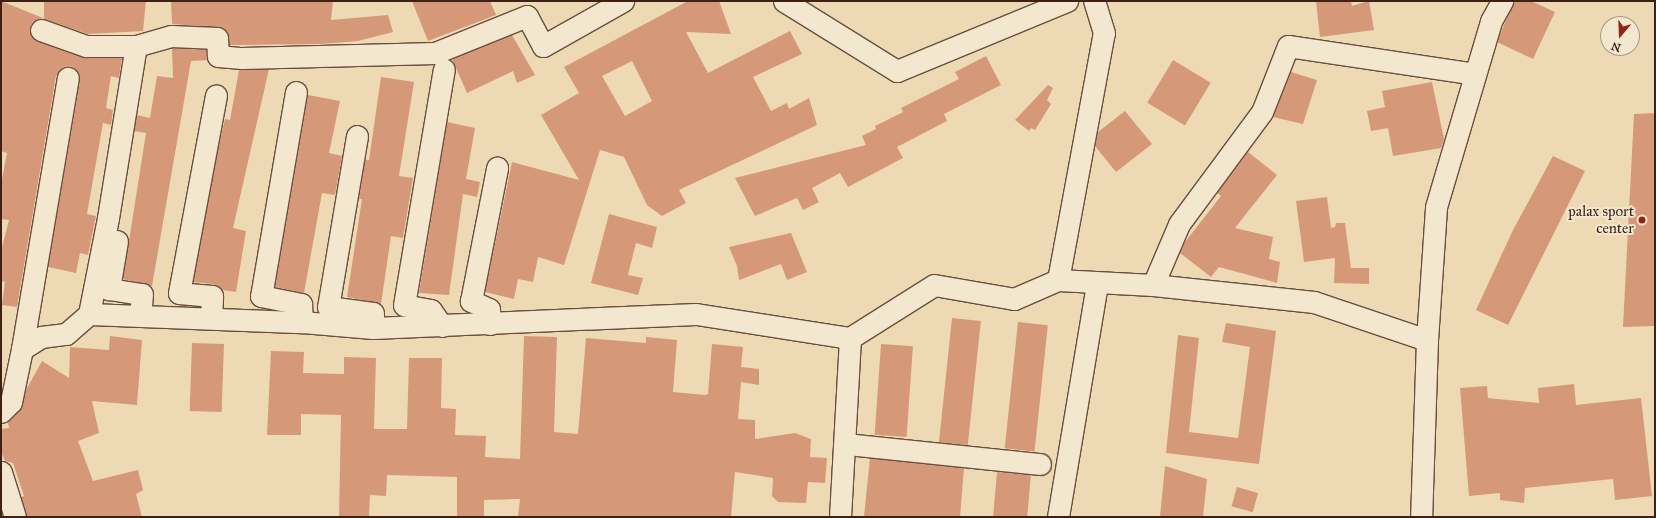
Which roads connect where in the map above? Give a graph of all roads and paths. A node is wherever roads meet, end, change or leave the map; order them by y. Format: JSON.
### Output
{"nodes":[{"id":1,"x":624,"y":1,"type":"edge"},
{"id":2,"x":784,"y":1,"type":"edge"},
{"id":3,"x":1067,"y":1,"type":"edge"},
{"id":4,"x":1094,"y":1,"type":"edge"},
{"id":5,"x":1502,"y":1,"type":"edge"},
{"id":6,"x":41,"y":30,"type":"dead end"},
{"id":7,"x":136,"y":46,"type":"junction"},
{"id":8,"x":444,"y":69,"type":"dead end"},
{"id":9,"x":1475,"y":74,"type":"junction"},
{"id":10,"x":68,"y":78,"type":"dead end"},
{"id":11,"x":143,"y":88,"type":"dead end"},
{"id":12,"x":296,"y":92,"type":"dead end"},
{"id":13,"x":216,"y":95,"type":"dead end"},
{"id":14,"x":357,"y":136,"type":"dead end"},
{"id":15,"x":497,"y":168,"type":"dead end"},
{"id":16,"x":1058,"y":280,"type":"junction"},
{"id":17,"x":1097,"y":284,"type":"junction"},
{"id":18,"x":1153,"y":285,"type":"junction"},
{"id":19,"x":89,"y":314,"type":"junction"},
{"id":20,"x":140,"y":315,"type":"junction"},
{"id":21,"x":211,"y":318,"type":"junction"},
{"id":22,"x":302,"y":322,"type":"junction"},
{"id":23,"x":490,"y":324,"type":"junction"},
{"id":24,"x":442,"y":326,"type":"junction"},
{"id":25,"x":373,"y":328,"type":"junction"},
{"id":26,"x":850,"y":338,"type":"junction"},
{"id":27,"x":1427,"y":340,"type":"junction"},
{"id":28,"x":22,"y":349,"type":"junction"},
{"id":29,"x":1,"y":412,"type":"edge"},
{"id":30,"x":846,"y":444,"type":"junction"},
{"id":31,"x":1040,"y":464,"type":"dead end"},
{"id":32,"x":1,"y":472,"type":"edge"},
{"id":33,"x":15,"y":517,"type":"edge"},
{"id":34,"x":840,"y":517,"type":"edge"},
{"id":35,"x":1058,"y":517,"type":"edge"},
{"id":36,"x":1421,"y":517,"type":"edge"}],
"edges":[{"from":1,"to":7,"type":"street"},
{"from":2,"to":3,"type":"street"},
{"from":4,"to":16,"type":"street"},
{"from":5,"to":9,"type":"street"},
{"from":6,"to":7,"type":"street"},
{"from":7,"to":19,"type":"street"},
{"from":8,"to":24,"type":"street"},
{"from":9,"to":18,"type":"street"},
{"from":9,"to":27,"type":"street"},
{"from":10,"to":28,"type":"street"},
{"from":11,"to":20,"type":"street"},
{"from":12,"to":22,"type":"street"},
{"from":13,"to":21,"type":"street"},
{"from":14,"to":25,"type":"street"},
{"from":15,"to":23,"type":"street"},
{"from":16,"to":17,"type":"street"},
{"from":16,"to":26,"type":"street"},
{"from":17,"to":18,"type":"street"},
{"from":17,"to":35,"type":"street"},
{"from":18,"to":27,"type":"street"},
{"from":19,"to":20,"type":"street"},
{"from":19,"to":28,"type":"street"},
{"from":20,"to":21,"type":"street"},
{"from":21,"to":22,"type":"street"},
{"from":22,"to":25,"type":"street"},
{"from":23,"to":24,"type":"street"},
{"from":23,"to":26,"type":"street"},
{"from":24,"to":25,"type":"street"},
{"from":26,"to":30,"type":"street"},
{"from":27,"to":36,"type":"street"},
{"from":28,"to":29,"type":"street"},
{"from":30,"to":31,"type":"street"},
{"from":30,"to":34,"type":"street"},
{"from":32,"to":33,"type":"street"}]}
